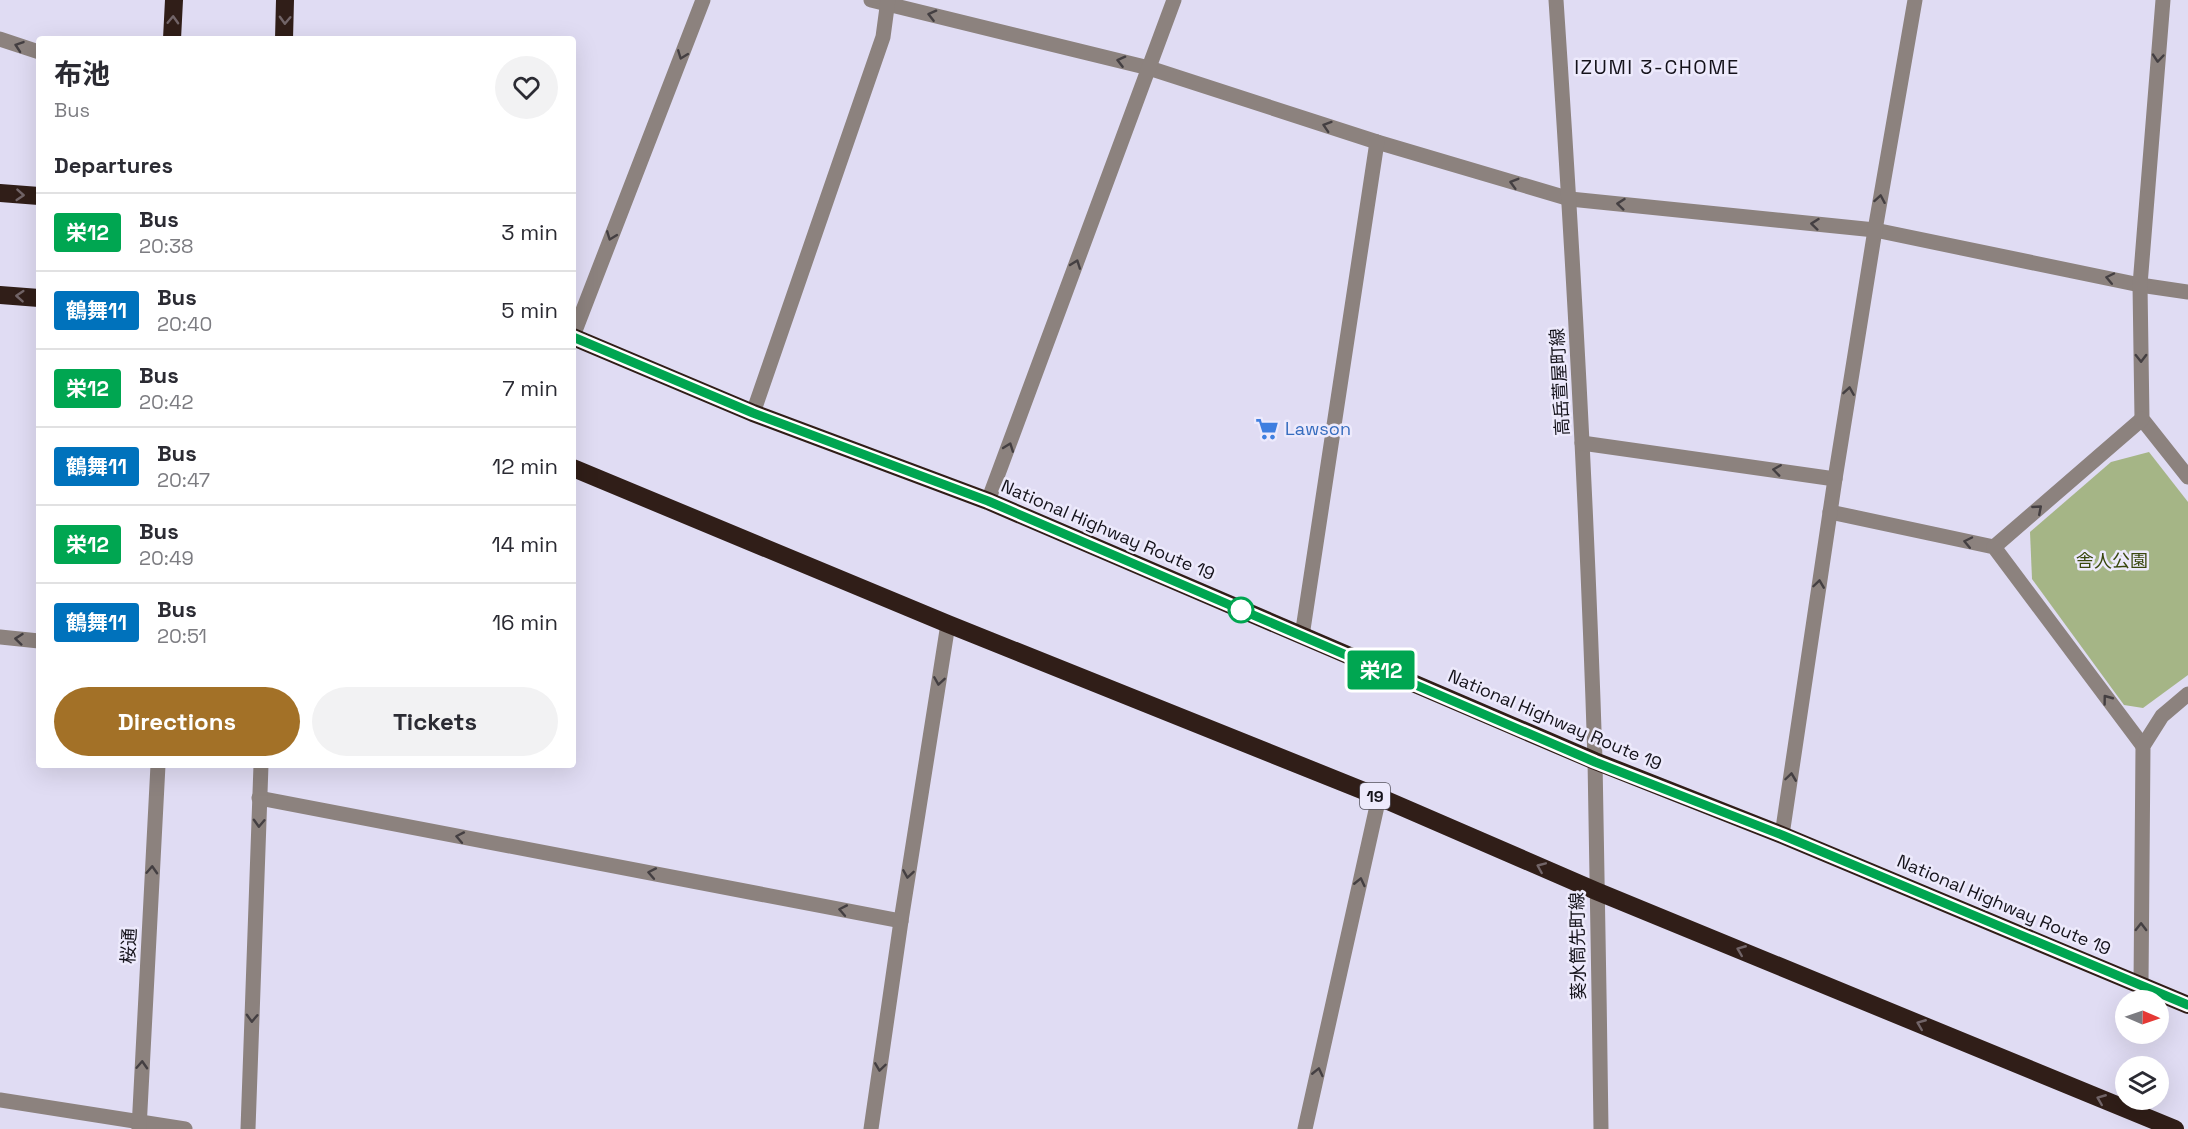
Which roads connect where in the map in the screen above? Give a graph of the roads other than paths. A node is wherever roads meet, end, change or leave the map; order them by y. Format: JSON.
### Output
{"nodes":[{"id":1,"x":174,"y":0,"type":"edge"},
{"id":2,"x":285,"y":0,"type":"edge"},
{"id":3,"x":703,"y":0,"type":"edge"},
{"id":4,"x":1174,"y":0,"type":"edge"},
{"id":5,"x":1556,"y":0,"type":"edge"},
{"id":6,"x":1915,"y":0,"type":"edge"},
{"id":7,"x":2163,"y":0,"type":"edge"},
{"id":8,"x":882,"y":1,"type":"edge"},
{"id":9,"x":172,"y":36,"type":"edge"},
{"id":10,"x":284,"y":36,"type":"edge"},
{"id":11,"x":0,"y":39,"type":"edge"},
{"id":12,"x":36,"y":51,"type":"edge"},
{"id":13,"x":1149,"y":68,"type":"junction"},
{"id":14,"x":1377,"y":142,"type":"junction"},
{"id":15,"x":0,"y":193,"type":"edge"},
{"id":16,"x":36,"y":196,"type":"edge"},
{"id":17,"x":1570,"y":199,"type":"junction"},
{"id":18,"x":1875,"y":230,"type":"junction"},
{"id":19,"x":2140,"y":285,"type":"junction"},
{"id":20,"x":2188,"y":292,"type":"edge"},
{"id":21,"x":0,"y":295,"type":"edge"},
{"id":22,"x":36,"y":298,"type":"edge"},
{"id":23,"x":576,"y":328,"type":"edge"},
{"id":24,"x":576,"y":337,"type":"edge"},
{"id":25,"x":753,"y":413,"type":"junction"},
{"id":26,"x":2142,"y":419,"type":"junction"},
{"id":27,"x":1582,"y":443,"type":"junction"},
{"id":28,"x":576,"y":469,"type":"edge"},
{"id":29,"x":2188,"y":477,"type":"edge"},
{"id":30,"x":1834,"y":479,"type":"junction"},
{"id":31,"x":988,"y":501,"type":"junction"},
{"id":32,"x":1830,"y":512,"type":"junction"},
{"id":33,"x":1994,"y":548,"type":"junction"},
{"id":34,"x":948,"y":624,"type":"junction"},
{"id":35,"x":1302,"y":636,"type":"junction"},
{"id":36,"x":0,"y":637,"type":"edge"},
{"id":37,"x":36,"y":641,"type":"edge"},
{"id":38,"x":2188,"y":694,"type":"edge"},
{"id":39,"x":2143,"y":746,"type":"junction"},
{"id":40,"x":1595,"y":762,"type":"junction"},
{"id":41,"x":158,"y":768,"type":"edge"},
{"id":42,"x":261,"y":768,"type":"edge"},
{"id":43,"x":1379,"y":797,"type":"junction"},
{"id":44,"x":259,"y":798,"type":"junction"},
{"id":45,"x":1782,"y":835,"type":"junction"},
{"id":46,"x":1596,"y":891,"type":"junction"},
{"id":47,"x":901,"y":921,"type":"junction"},
{"id":48,"x":2141,"y":986,"type":"junction"},
{"id":49,"x":2188,"y":1005,"type":"edge"},
{"id":50,"x":0,"y":1100,"type":"edge"},
{"id":51,"x":139,"y":1126,"type":"edge"},
{"id":52,"x":185,"y":1129,"type":"edge"},
{"id":53,"x":248,"y":1129,"type":"edge"},
{"id":54,"x":871,"y":1129,"type":"edge"},
{"id":55,"x":1305,"y":1129,"type":"edge"},
{"id":56,"x":1601,"y":1129,"type":"edge"},
{"id":57,"x":2175,"y":1129,"type":"edge"}],
"edges":[{"from":9,"to":1,"type":"highway","one_way":true},
{"from":2,"to":10,"type":"highway","one_way":true},
{"from":3,"to":23,"type":"street","one_way":true},
{"from":4,"to":13,"type":"street"},
{"from":5,"to":17,"type":"street","name":"高岳萱屋町線"},
{"from":18,"to":6,"type":"street","one_way":true},
{"from":7,"to":19,"type":"street","one_way":true},
{"from":13,"to":8,"type":"street","one_way":true},
{"from":8,"to":25,"type":"street"},
{"from":12,"to":11,"type":"street","one_way":true},
{"from":14,"to":13,"type":"street","one_way":true},
{"from":31,"to":13,"type":"street","one_way":true},
{"from":17,"to":14,"type":"street","one_way":true},
{"from":14,"to":35,"type":"street"},
{"from":15,"to":16,"type":"highway","one_way":true},
{"from":18,"to":17,"type":"street","one_way":true},
{"from":17,"to":27,"type":"street","name":"高岳萱屋町線"},
{"from":19,"to":18,"type":"street","one_way":true},
{"from":30,"to":18,"type":"street","one_way":true},
{"from":19,"to":20,"type":"street"},
{"from":19,"to":26,"type":"street","one_way":true},
{"from":22,"to":21,"type":"highway","one_way":true},
{"from":24,"to":25,"type":"highway","name":"National Highway Route 19"},
{"from":25,"to":31,"type":"highway","name":"National Highway Route 19"},
{"from":26,"to":29,"type":"street"},
{"from":33,"to":26,"type":"street","one_way":true},
{"from":30,"to":27,"type":"street","one_way":true},
{"from":27,"to":40,"type":"street","name":"高岳萱屋町線"},
{"from":28,"to":34,"type":"highway","number":"19"},
{"from":30,"to":32,"type":"street"},
{"from":31,"to":35,"type":"highway","name":"National Highway Route 19"},
{"from":33,"to":32,"type":"street","one_way":true},
{"from":45,"to":32,"type":"street","one_way":true},
{"from":39,"to":33,"type":"street","one_way":true},
{"from":34,"to":43,"type":"highway","number":"19"},
{"from":34,"to":47,"type":"street","one_way":true},
{"from":35,"to":40,"type":"highway","name":"National Highway Route 19"},
{"from":37,"to":36,"type":"street","one_way":true},
{"from":38,"to":39,"type":"street"},
{"from":48,"to":39,"type":"street","one_way":true},
{"from":40,"to":45,"type":"highway","name":"National Highway Route 19"},
{"from":40,"to":46,"type":"street","name":"葵水筒先町線"},
{"from":51,"to":41,"type":"street","name":"桜通","one_way":true},
{"from":42,"to":44,"type":"street"},
{"from":46,"to":43,"type":"highway","number":"19","one_way":true},
{"from":55,"to":43,"type":"street","one_way":true},
{"from":47,"to":44,"type":"street","one_way":true},
{"from":44,"to":53,"type":"street","one_way":true},
{"from":45,"to":48,"type":"highway","name":"National Highway Route 19"},
{"from":46,"to":56,"type":"street","name":"葵水筒先町線"},
{"from":57,"to":46,"type":"highway","number":"19","one_way":true},
{"from":47,"to":54,"type":"street","one_way":true},
{"from":48,"to":49,"type":"highway","name":"National Highway Route 19"},
{"from":50,"to":51,"type":"street"},
{"from":51,"to":52,"type":"street"}]}
